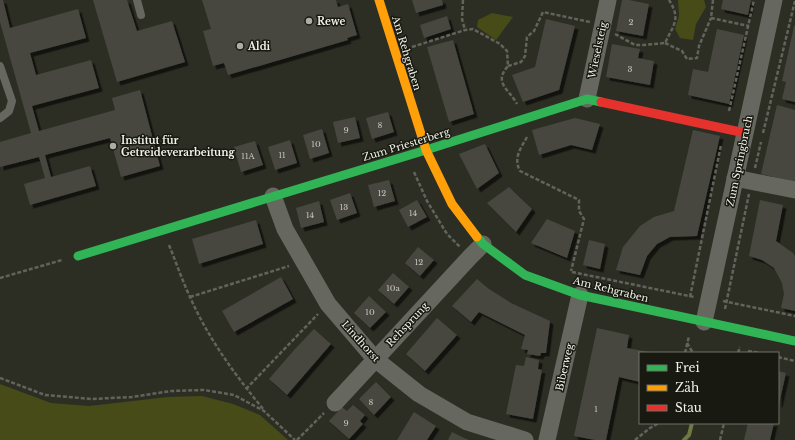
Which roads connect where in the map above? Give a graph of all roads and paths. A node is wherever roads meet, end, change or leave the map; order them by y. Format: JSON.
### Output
{"nodes":[{"id":1,"x":137,"y":0,"type":"edge"},
{"id":2,"x":379,"y":0,"type":"edge"},
{"id":3,"x":463,"y":0,"type":"edge"},
{"id":4,"x":608,"y":0,"type":"edge"},
{"id":5,"x":669,"y":0,"type":"edge"},
{"id":6,"x":713,"y":0,"type":"edge"},
{"id":7,"x":754,"y":0,"type":"edge"},
{"id":8,"x":774,"y":0,"type":"edge"},
{"id":9,"x":795,"y":1,"type":"edge"},
{"id":10,"x":142,"y":15,"type":"dead end"},
{"id":11,"x":711,"y":18,"type":"junction"},
{"id":12,"x":603,"y":25,"type":"junction"},
{"id":13,"x":748,"y":26,"type":"junction"},
{"id":14,"x":465,"y":30,"type":"junction"},
{"id":15,"x":767,"y":30,"type":"junction"},
{"id":16,"x":665,"y":43,"type":"junction"},
{"id":17,"x":407,"y":49,"type":"dead end"},
{"id":18,"x":0,"y":66,"type":"edge"},
{"id":19,"x":508,"y":66,"type":"junction"},
{"id":20,"x":587,"y":99,"type":"junction"},
{"id":21,"x":0,"y":118,"type":"edge"},
{"id":22,"x":525,"y":119,"type":"junction"},
{"id":23,"x":724,"y":128,"type":"junction"},
{"id":24,"x":745,"y":133,"type":"junction"},
{"id":25,"x":426,"y":150,"type":"junction"},
{"id":26,"x":407,"y":156,"type":"junction"},
{"id":27,"x":736,"y":178,"type":"junction"},
{"id":28,"x":752,"y":180,"type":"junction"},
{"id":29,"x":795,"y":190,"type":"edge"},
{"id":30,"x":273,"y":196,"type":"junction"},
{"id":31,"x":163,"y":230,"type":"junction"},
{"id":32,"x":484,"y":244,"type":"junction"},
{"id":33,"x":78,"y":256,"type":"joint"},
{"id":34,"x":470,"y":257,"type":"junction"},
{"id":35,"x":302,"y":262,"type":"junction"},
{"id":36,"x":564,"y":270,"type":"dead end"},
{"id":37,"x":571,"y":271,"type":"junction"},
{"id":38,"x":0,"y":278,"type":"edge"},
{"id":39,"x":580,"y":295,"type":"junction"},
{"id":40,"x":690,"y":296,"type":"junction"},
{"id":41,"x":190,"y":297,"type":"junction"},
{"id":42,"x":709,"y":300,"type":"junction"},
{"id":43,"x":726,"y":301,"type":"junction"},
{"id":44,"x":328,"y":304,"type":"junction"},
{"id":45,"x":795,"y":316,"type":"edge"},
{"id":46,"x":704,"y":322,"type":"junction"},
{"id":47,"x":688,"y":337,"type":"dead end"},
{"id":48,"x":695,"y":339,"type":"dead end"},
{"id":49,"x":795,"y":341,"type":"edge"},
{"id":50,"x":687,"y":343,"type":"dead end"},
{"id":51,"x":739,"y":349,"type":"dead end"},
{"id":52,"x":692,"y":352,"type":"edge"},
{"id":53,"x":754,"y":352,"type":"edge"},
{"id":54,"x":779,"y":357,"type":"edge"},
{"id":55,"x":375,"y":359,"type":"junction"},
{"id":56,"x":795,"y":361,"type":"edge"},
{"id":57,"x":0,"y":378,"type":"edge"},
{"id":58,"x":246,"y":389,"type":"junction"},
{"id":59,"x":335,"y":403,"type":"joint"},
{"id":60,"x":264,"y":411,"type":"junction"},
{"id":61,"x":657,"y":424,"type":"edge"},
{"id":62,"x":724,"y":424,"type":"edge"},
{"id":63,"x":296,"y":440,"type":"edge"},
{"id":64,"x":525,"y":440,"type":"edge"},
{"id":65,"x":548,"y":440,"type":"edge"},
{"id":66,"x":635,"y":440,"type":"edge"},
{"id":67,"x":720,"y":440,"type":"edge"}],
"edges":[{"from":1,"to":10,"type":"lane"},
{"from":2,"to":25,"type":"street","name":"Am Rehgraben"},
{"from":3,"to":14,"type":"path"},
{"from":4,"to":12,"type":"street","name":"Wieselsteig"},
{"from":5,"to":16,"type":"path"},
{"from":6,"to":11,"type":"path"},
{"from":7,"to":13,"type":"path"},
{"from":8,"to":15,"type":"street","name":"Zum Springbruch"},
{"from":9,"to":28,"type":"path"},
{"from":11,"to":13,"type":"path"},
{"from":11,"to":16,"type":"path"},
{"from":12,"to":16,"type":"path"},
{"from":12,"to":19,"type":"path"},
{"from":12,"to":20,"type":"street","name":"Wieselsteig"},
{"from":13,"to":15,"type":"path"},
{"from":13,"to":23,"type":"path"},
{"from":14,"to":17,"type":"path"},
{"from":14,"to":19,"type":"path"},
{"from":15,"to":24,"type":"street","name":"Zum Springbruch"},
{"from":18,"to":21,"type":"lane"},
{"from":19,"to":22,"type":"path"},
{"from":20,"to":22,"type":"street","name":"Zum Priesterberg"},
{"from":20,"to":23,"type":"street","name":"Zum Priesterberg"},
{"from":22,"to":25,"type":"street","name":"Zum Priesterberg"},
{"from":22,"to":37,"type":"path"},
{"from":23,"to":24,"type":"street","name":"Zum Priesterberg"},
{"from":23,"to":40,"type":"path"},
{"from":24,"to":27,"type":"street","name":"Zum Springbruch"},
{"from":25,"to":26,"type":"street","name":"Zum Priesterberg"},
{"from":25,"to":32,"type":"street","name":"Am Rehgraben"},
{"from":26,"to":30,"type":"street","name":"Zum Priesterberg"},
{"from":26,"to":34,"type":"path"},
{"from":27,"to":28,"type":"street"},
{"from":27,"to":42,"type":"street","name":"Zum Springbruch"},
{"from":28,"to":29,"type":"street"},
{"from":28,"to":43,"type":"path"},
{"from":30,"to":31,"type":"street","name":"Zum Priesterberg"},
{"from":30,"to":35,"type":"street","name":"Lindhorst"},
{"from":31,"to":33,"type":"street","name":"Zum Priesterberg"},
{"from":31,"to":41,"type":"path"},
{"from":32,"to":34,"type":"street","name":"Rehsprung"},
{"from":32,"to":39,"type":"street","name":"Am Rehgraben"},
{"from":33,"to":38,"type":"path"},
{"from":34,"to":55,"type":"street","name":"Rehsprung"},
{"from":35,"to":41,"type":"path"},
{"from":35,"to":44,"type":"street","name":"Lindhorst"},
{"from":36,"to":37,"type":"path"},
{"from":37,"to":40,"type":"path"},
{"from":39,"to":46,"type":"street","name":"Am Rehgraben"},
{"from":39,"to":65,"type":"street","name":"Biberweg"},
{"from":40,"to":42,"type":"path"},
{"from":41,"to":58,"type":"path"},
{"from":42,"to":43,"type":"path"},
{"from":42,"to":46,"type":"street","name":"Zum Springbruch"},
{"from":43,"to":45,"type":"path"},
{"from":44,"to":55,"type":"street","name":"Lindhorst"},
{"from":44,"to":58,"type":"path"},
{"from":46,"to":49,"type":"street","name":"Am Rehgraben"},
{"from":47,"to":48,"type":"path"},
{"from":50,"to":52,"type":"path"},
{"from":51,"to":53,"type":"path"},
{"from":54,"to":56,"type":"path"},
{"from":55,"to":59,"type":"street","name":"Rehsprung"},
{"from":55,"to":64,"type":"street","name":"Lindhorst"},
{"from":57,"to":60,"type":"path"},
{"from":58,"to":60,"type":"path"},
{"from":59,"to":63,"type":"path"},
{"from":60,"to":63,"type":"path"},
{"from":61,"to":66,"type":"path"},
{"from":62,"to":67,"type":"path"}]}
